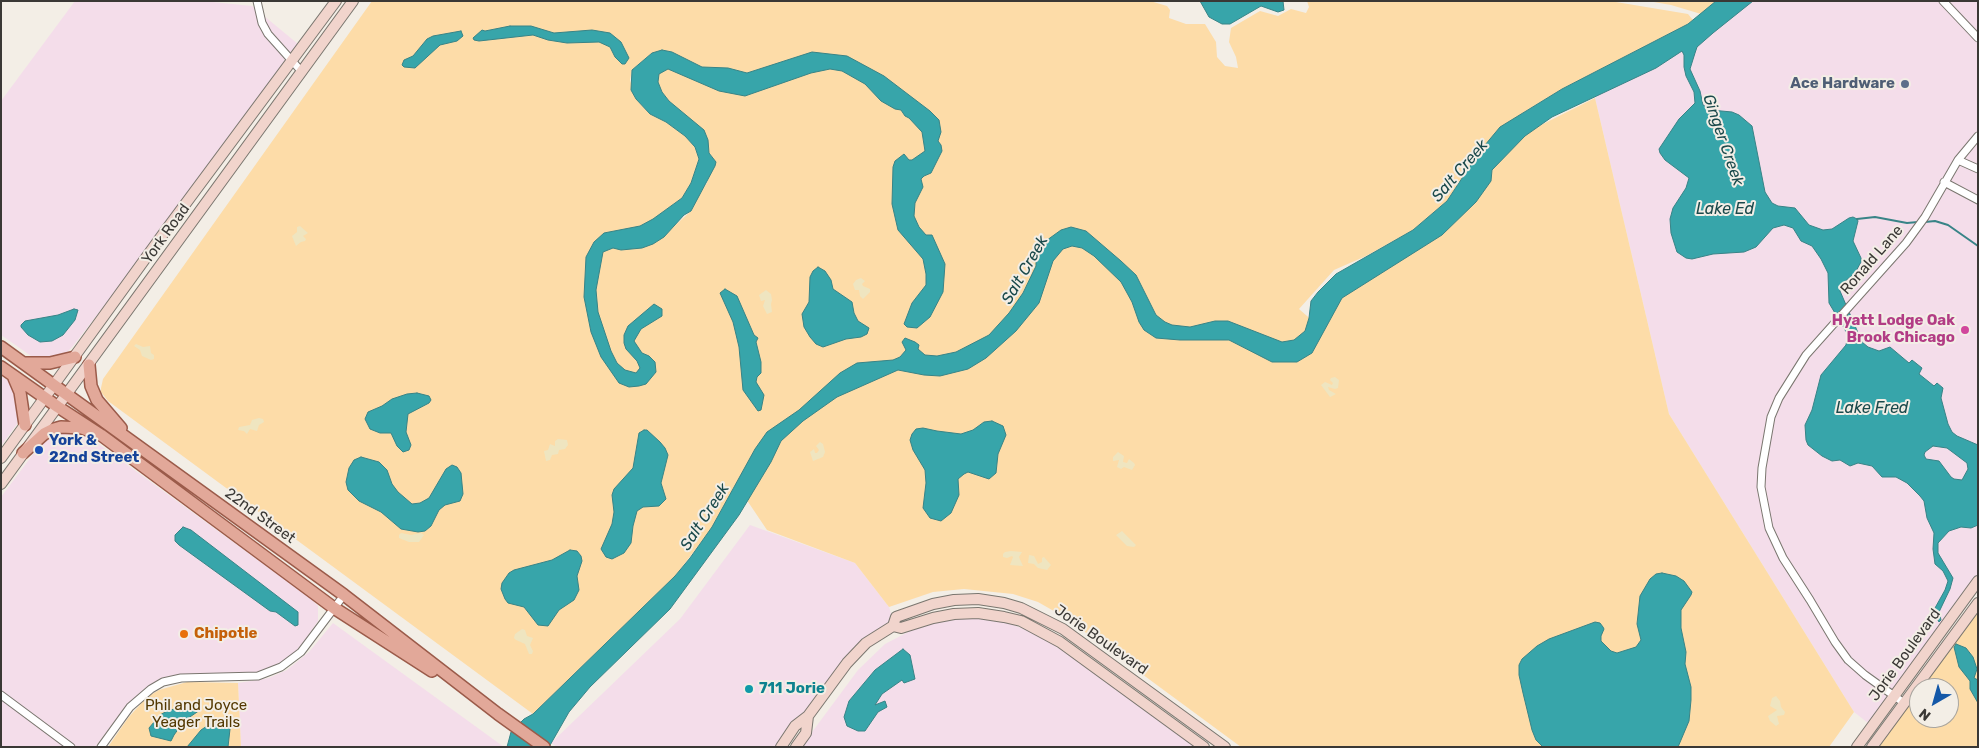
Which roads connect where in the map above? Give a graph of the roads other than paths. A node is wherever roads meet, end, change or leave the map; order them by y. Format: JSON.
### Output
{"nodes":[{"id":1,"x":257,"y":1,"type":"edge"},
{"id":2,"x":336,"y":1,"type":"edge"},
{"id":3,"x":353,"y":1,"type":"edge"},
{"id":4,"x":1943,"y":1,"type":"edge"},
{"id":5,"x":1978,"y":38,"type":"edge"},
{"id":6,"x":293,"y":61,"type":"junction"},
{"id":7,"x":302,"y":72,"type":"junction"},
{"id":8,"x":1978,"y":136,"type":"edge"},
{"id":9,"x":1958,"y":160,"type":"junction"},
{"id":10,"x":1978,"y":169,"type":"edge"},
{"id":11,"x":1944,"y":182,"type":"junction"},
{"id":12,"x":1978,"y":200,"type":"edge"},
{"id":13,"x":1,"y":347,"type":"edge"},
{"id":14,"x":75,"y":357,"type":"junction"},
{"id":15,"x":24,"y":363,"type":"junction"},
{"id":16,"x":89,"y":365,"type":"junction"},
{"id":17,"x":1,"y":367,"type":"edge"},
{"id":18,"x":13,"y":376,"type":"junction"},
{"id":19,"x":54,"y":385,"type":"junction"},
{"id":20,"x":67,"y":395,"type":"junction"},
{"id":21,"x":45,"y":398,"type":"junction"},
{"id":22,"x":58,"y":407,"type":"junction"},
{"id":23,"x":25,"y":426,"type":"junction"},
{"id":24,"x":101,"y":434,"type":"junction"},
{"id":25,"x":132,"y":441,"type":"junction"},
{"id":26,"x":23,"y":453,"type":"junction"},
{"id":27,"x":1,"y":458,"type":"edge"},
{"id":28,"x":1,"y":484,"type":"edge"},
{"id":29,"x":1978,"y":581,"type":"edge"},
{"id":30,"x":344,"y":596,"type":"junction"},
{"id":31,"x":1978,"y":603,"type":"edge"},
{"id":32,"x":334,"y":608,"type":"junction"},
{"id":33,"x":893,"y":626,"type":"junction"},
{"id":34,"x":1,"y":694,"type":"edge"},
{"id":35,"x":1894,"y":696,"type":"junction"},
{"id":36,"x":1904,"y":703,"type":"junction"},
{"id":37,"x":498,"y":714,"type":"junction"},
{"id":38,"x":808,"y":716,"type":"junction"},
{"id":39,"x":71,"y":747,"type":"edge"},
{"id":40,"x":101,"y":747,"type":"edge"},
{"id":41,"x":544,"y":747,"type":"edge"},
{"id":42,"x":781,"y":747,"type":"edge"},
{"id":43,"x":796,"y":747,"type":"edge"},
{"id":44,"x":1204,"y":747,"type":"edge"},
{"id":45,"x":1225,"y":747,"type":"edge"},
{"id":46,"x":1857,"y":747,"type":"edge"},
{"id":47,"x":1872,"y":747,"type":"edge"}],
"edges":[{"from":1,"to":6,"type":"street"},
{"from":2,"to":6,"type":"main road","name":"York Road"},
{"from":3,"to":7,"type":"main road","name":"York Road"},
{"from":4,"to":5,"type":"street"},
{"from":6,"to":7,"type":"street"},
{"from":6,"to":14,"type":"main road","name":"York Road"},
{"from":7,"to":16,"type":"main road","name":"York Road"},
{"from":8,"to":9,"type":"street","name":"Ronald Lane"},
{"from":9,"to":10,"type":"street"},
{"from":9,"to":11,"type":"street","name":"Ronald Lane"},
{"from":11,"to":12,"type":"street"},
{"from":11,"to":35,"type":"street","name":"Ronald Lane"},
{"from":13,"to":15,"type":"main road","name":"22nd Street"},
{"from":14,"to":15,"type":"main road"},
{"from":14,"to":19,"type":"main road","name":"York Road"},
{"from":15,"to":19,"type":"main road","name":"22nd Street"},
{"from":16,"to":20,"type":"main road","name":"York Road"},
{"from":16,"to":25,"type":"main road"},
{"from":17,"to":18,"type":"main road","name":"22nd Street"},
{"from":18,"to":21,"type":"main road","name":"22nd Street"},
{"from":18,"to":23,"type":"main road"},
{"from":19,"to":20,"type":"main road","name":"22nd Street"},
{"from":19,"to":21,"type":"main road","name":"York Road"},
{"from":20,"to":22,"type":"main road","name":"York Road"},
{"from":20,"to":25,"type":"main road","name":"22nd Street"},
{"from":21,"to":22,"type":"main road","name":"22nd Street"},
{"from":21,"to":23,"type":"main road","name":"York Road"},
{"from":22,"to":24,"type":"main road","name":"22nd Street"},
{"from":22,"to":26,"type":"main road","name":"York Road"},
{"from":23,"to":27,"type":"main road","name":"York Road"},
{"from":24,"to":26,"type":"main road"},
{"from":24,"to":32,"type":"main road","name":"22nd Street"},
{"from":25,"to":30,"type":"main road","name":"22nd Street"},
{"from":26,"to":28,"type":"main road","name":"York Road"},
{"from":29,"to":35,"type":"main road","name":"Jorie Boulevard"},
{"from":30,"to":32,"type":"street"},
{"from":30,"to":37,"type":"main road","name":"22nd Street"},
{"from":31,"to":36,"type":"main road","name":"Jorie Boulevard"},
{"from":32,"to":37,"type":"main road","name":"22nd Street"},
{"from":32,"to":40,"type":"street"},
{"from":33,"to":38,"type":"main road","name":"Jorie Boulevard"},
{"from":33,"to":44,"type":"main road","name":"Jorie Boulevard"},
{"from":33,"to":45,"type":"main road","name":"Jorie Boulevard"},
{"from":34,"to":39,"type":"street"},
{"from":35,"to":36,"type":"street","name":"Ronald Lane"},
{"from":35,"to":46,"type":"main road","name":"Jorie Boulevard"},
{"from":36,"to":47,"type":"main road","name":"Jorie Boulevard"},
{"from":37,"to":41,"type":"main road","name":"22nd Street"},
{"from":38,"to":42,"type":"main road","name":"Jorie Boulevard"},
{"from":38,"to":43,"type":"main road","name":"Jorie Boulevard"}]}
